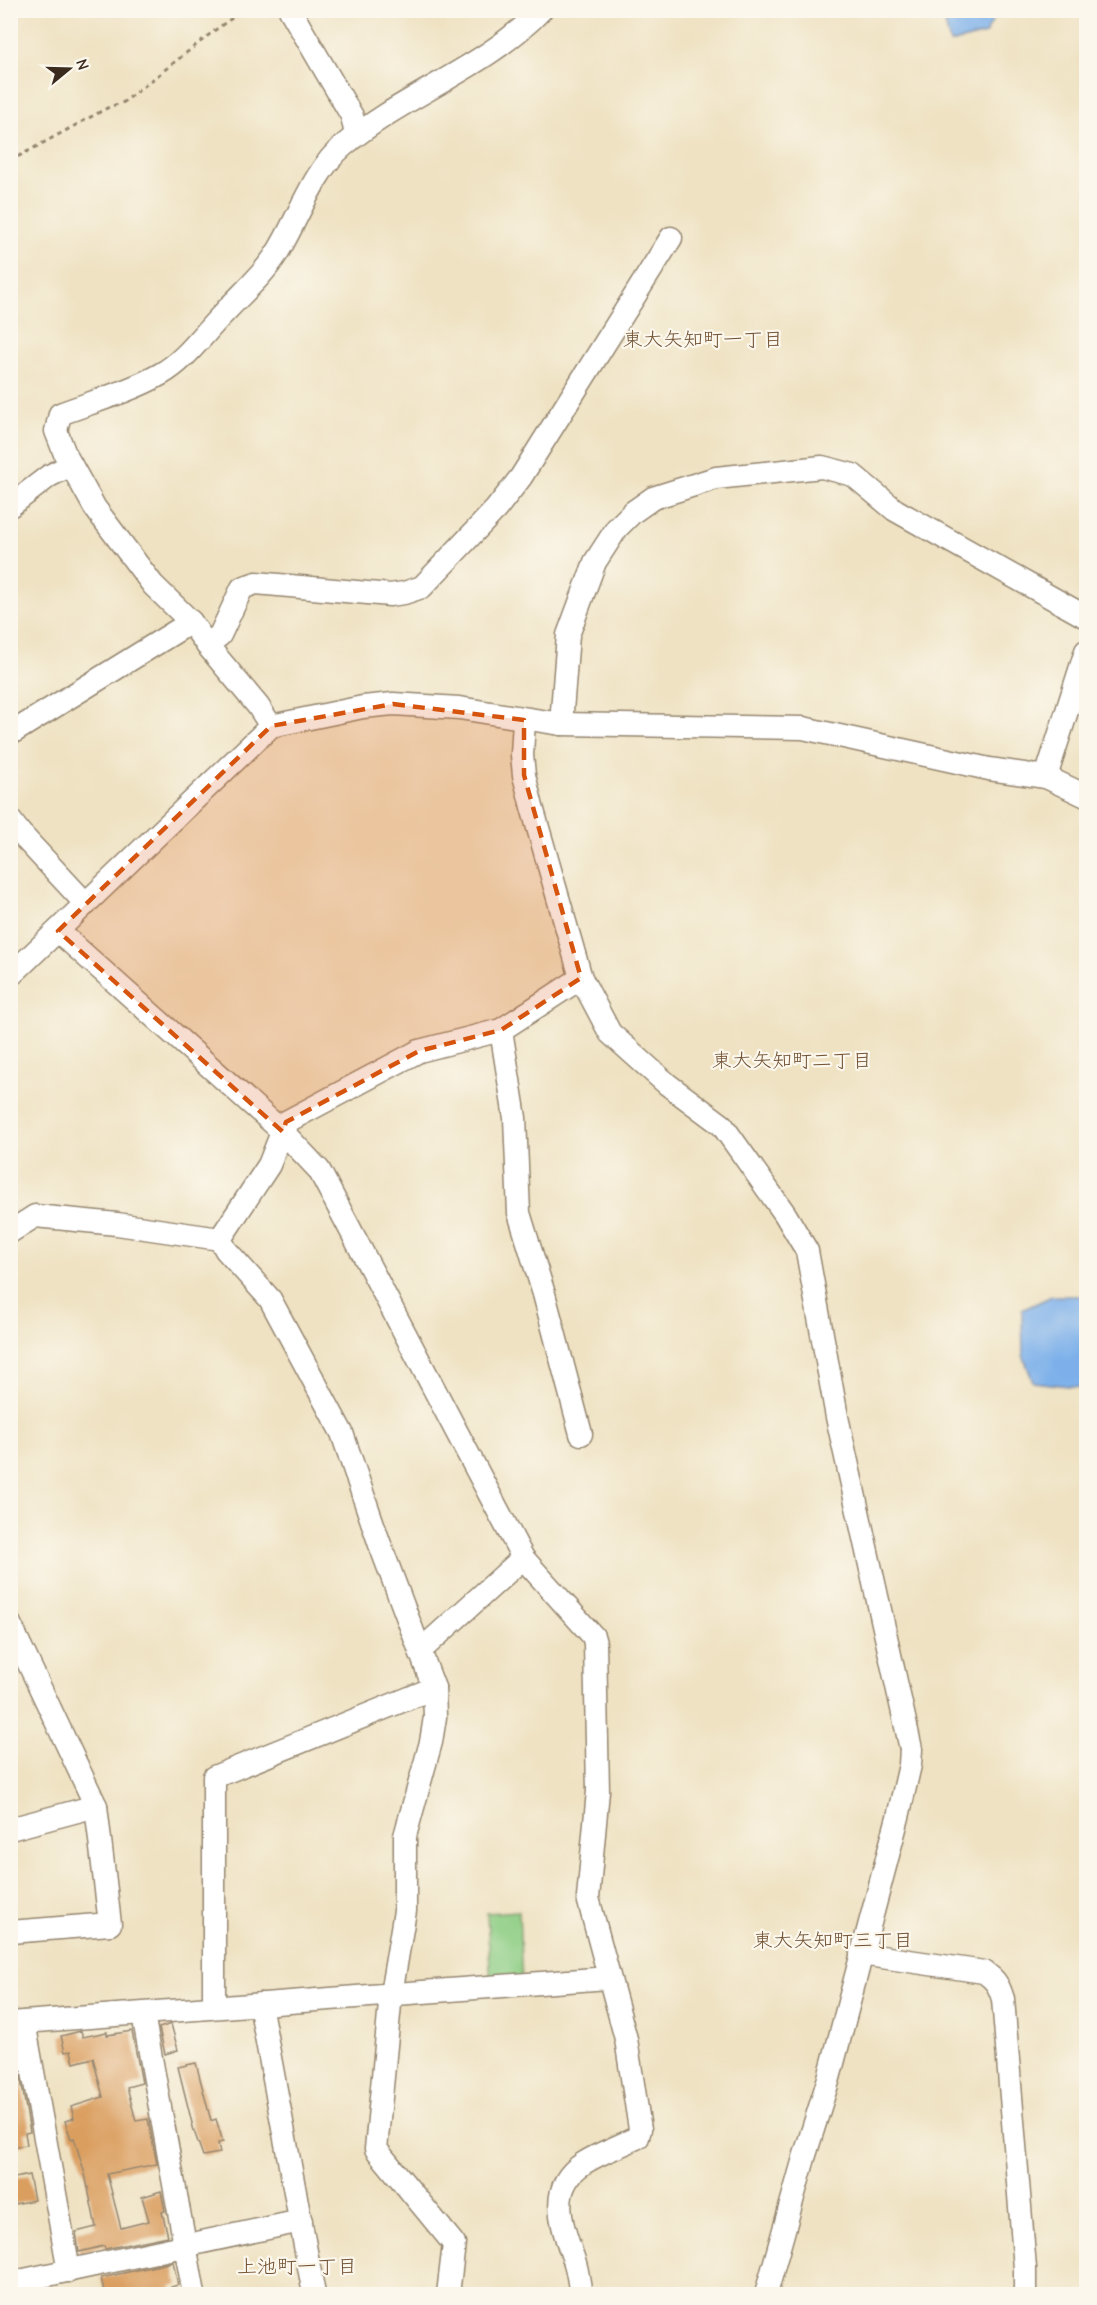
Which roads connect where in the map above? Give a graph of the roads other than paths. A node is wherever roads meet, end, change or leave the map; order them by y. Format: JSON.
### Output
{"nodes":[{"id":1,"x":290,"y":10,"type":"edge"},
{"id":2,"x":541,"y":10,"type":"edge"},
{"id":3,"x":356,"y":135,"type":"junction"},
{"id":4,"x":671,"y":238,"type":"dead end"},
{"id":5,"x":71,"y":465,"type":"junction"},
{"id":6,"x":10,"y":506,"type":"edge"},
{"id":7,"x":1086,"y":618,"type":"edge"},
{"id":8,"x":191,"y":622,"type":"junction"},
{"id":9,"x":207,"y":645,"type":"junction"},
{"id":10,"x":1086,"y":651,"type":"edge"},
{"id":11,"x":524,"y":720,"type":"junction"},
{"id":12,"x":561,"y":724,"type":"junction"},
{"id":13,"x":271,"y":726,"type":"junction"},
{"id":14,"x":10,"y":734,"type":"edge"},
{"id":15,"x":1046,"y":777,"type":"junction"},
{"id":16,"x":1086,"y":796,"type":"edge"},
{"id":17,"x":10,"y":820,"type":"edge"},
{"id":18,"x":86,"y":904,"type":"junction"},
{"id":19,"x":58,"y":931,"type":"junction"},
{"id":20,"x":10,"y":976,"type":"edge"},
{"id":21,"x":581,"y":978,"type":"junction"},
{"id":22,"x":501,"y":1030,"type":"junction"},
{"id":23,"x":283,"y":1132,"type":"junction"},
{"id":24,"x":10,"y":1232,"type":"edge"},
{"id":25,"x":220,"y":1239,"type":"junction"},
{"id":26,"x":582,"y":1434,"type":"dead end"},
{"id":27,"x":523,"y":1558,"type":"junction"},
{"id":28,"x":10,"y":1624,"type":"edge"},
{"id":29,"x":420,"y":1651,"type":"junction"},
{"id":30,"x":434,"y":1688,"type":"junction"},
{"id":31,"x":96,"y":1806,"type":"junction"},
{"id":32,"x":10,"y":1829,"type":"edge"},
{"id":33,"x":10,"y":1932,"type":"edge"},
{"id":34,"x":861,"y":1954,"type":"junction"},
{"id":35,"x":608,"y":1978,"type":"junction"},
{"id":36,"x":392,"y":1994,"type":"junction"},
{"id":37,"x":260,"y":2004,"type":"junction"},
{"id":38,"x":214,"y":2007,"type":"junction"},
{"id":39,"x":143,"y":2014,"type":"junction"},
{"id":40,"x":17,"y":2023,"type":"edge"},
{"id":41,"x":301,"y":2221,"type":"junction"},
{"id":42,"x":185,"y":2246,"type":"junction"},
{"id":43,"x":69,"y":2271,"type":"junction"},
{"id":44,"x":10,"y":2283,"type":"edge"},
{"id":45,"x":194,"y":2295,"type":"edge"},
{"id":46,"x":314,"y":2295,"type":"edge"},
{"id":47,"x":448,"y":2295,"type":"edge"},
{"id":48,"x":581,"y":2295,"type":"edge"},
{"id":49,"x":766,"y":2295,"type":"edge"},
{"id":50,"x":1025,"y":2295,"type":"edge"}],
"edges":[{"from":1,"to":3,"type":"street"},
{"from":2,"to":3,"type":"street"},
{"from":3,"to":5,"type":"street"},
{"from":4,"to":9,"type":"street"},
{"from":5,"to":6,"type":"street"},
{"from":5,"to":8,"type":"street"},
{"from":7,"to":12,"type":"street"},
{"from":8,"to":9,"type":"street"},
{"from":8,"to":14,"type":"street"},
{"from":9,"to":13,"type":"street"},
{"from":10,"to":15,"type":"street"},
{"from":11,"to":12,"type":"street"},
{"from":11,"to":13,"type":"street"},
{"from":11,"to":21,"type":"street"},
{"from":12,"to":15,"type":"street"},
{"from":13,"to":18,"type":"street"},
{"from":15,"to":16,"type":"street"},
{"from":17,"to":18,"type":"street"},
{"from":18,"to":19,"type":"street"},
{"from":19,"to":20,"type":"street"},
{"from":19,"to":23,"type":"street"},
{"from":21,"to":22,"type":"street"},
{"from":21,"to":34,"type":"street"},
{"from":22,"to":23,"type":"street"},
{"from":22,"to":26,"type":"street"},
{"from":23,"to":25,"type":"street"},
{"from":23,"to":27,"type":"street"},
{"from":24,"to":25,"type":"street"},
{"from":25,"to":29,"type":"street"},
{"from":27,"to":29,"type":"street"},
{"from":27,"to":35,"type":"street"},
{"from":28,"to":31,"type":"street"},
{"from":29,"to":30,"type":"street"},
{"from":30,"to":36,"type":"street"},
{"from":30,"to":38,"type":"street"},
{"from":31,"to":32,"type":"street"},
{"from":31,"to":33,"type":"street"},
{"from":34,"to":49,"type":"street"},
{"from":34,"to":50,"type":"street"},
{"from":35,"to":36,"type":"street"},
{"from":35,"to":48,"type":"street"},
{"from":36,"to":37,"type":"street"},
{"from":36,"to":47,"type":"street"},
{"from":37,"to":38,"type":"street"},
{"from":37,"to":41,"type":"street"},
{"from":38,"to":39,"type":"street"},
{"from":39,"to":40,"type":"street"},
{"from":39,"to":42,"type":"street"},
{"from":40,"to":43,"type":"street"},
{"from":41,"to":42,"type":"street"},
{"from":41,"to":46,"type":"street"},
{"from":42,"to":43,"type":"street"},
{"from":42,"to":45,"type":"street"},
{"from":43,"to":44,"type":"street"}]}
